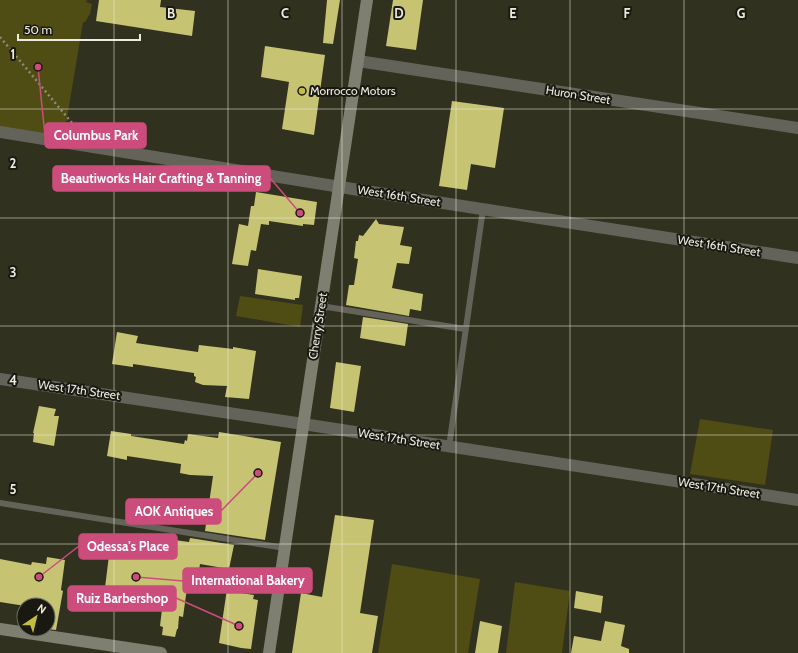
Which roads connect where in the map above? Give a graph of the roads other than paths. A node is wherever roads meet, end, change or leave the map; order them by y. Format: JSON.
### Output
{"nodes":[{"id":1,"x":367,"y":0,"type":"edge"},
{"id":2,"x":358,"y":61,"type":"junction"},
{"id":3,"x":798,"y":128,"type":"edge"},
{"id":4,"x":0,"y":132,"type":"edge"},
{"id":5,"x":339,"y":187,"type":"junction"},
{"id":6,"x":483,"y":210,"type":"junction"},
{"id":7,"x":798,"y":258,"type":"edge"},
{"id":8,"x":321,"y":306,"type":"junction"},
{"id":9,"x":465,"y":329,"type":"junction"},
{"id":10,"x":0,"y":379,"type":"edge"},
{"id":11,"x":304,"y":424,"type":"junction"},
{"id":12,"x":449,"y":446,"type":"junction"},
{"id":13,"x":798,"y":500,"type":"edge"},
{"id":14,"x":0,"y":503,"type":"edge"},
{"id":15,"x":285,"y":548,"type":"junction"},
{"id":16,"x":0,"y":629,"type":"edge"},
{"id":17,"x":138,"y":651,"type":"edge"},
{"id":18,"x":161,"y":653,"type":"edge"},
{"id":19,"x":269,"y":653,"type":"edge"}],
"edges":[{"from":1,"to":2,"type":"street","name":"Cherry Street"},
{"from":2,"to":3,"type":"street","name":"Huron Street"},
{"from":2,"to":5,"type":"street","name":"Cherry Street"},
{"from":4,"to":5,"type":"street","name":"West 16th Street"},
{"from":5,"to":6,"type":"street","name":"West 16th Street"},
{"from":5,"to":8,"type":"street","name":"Cherry Street"},
{"from":6,"to":7,"type":"street","name":"West 16th Street"},
{"from":6,"to":9,"type":"lane"},
{"from":8,"to":9,"type":"lane"},
{"from":8,"to":11,"type":"street","name":"Cherry Street"},
{"from":9,"to":12,"type":"lane"},
{"from":10,"to":11,"type":"street","name":"West 17th Street"},
{"from":11,"to":12,"type":"street","name":"West 17th Street"},
{"from":11,"to":15,"type":"street","name":"Cherry Street"},
{"from":12,"to":13,"type":"street","name":"West 17th Street"},
{"from":14,"to":15,"type":"lane"},
{"from":15,"to":19,"type":"street","name":"Cherry Street"},
{"from":16,"to":17,"type":"street"},
{"from":17,"to":18,"type":"street"}]}
